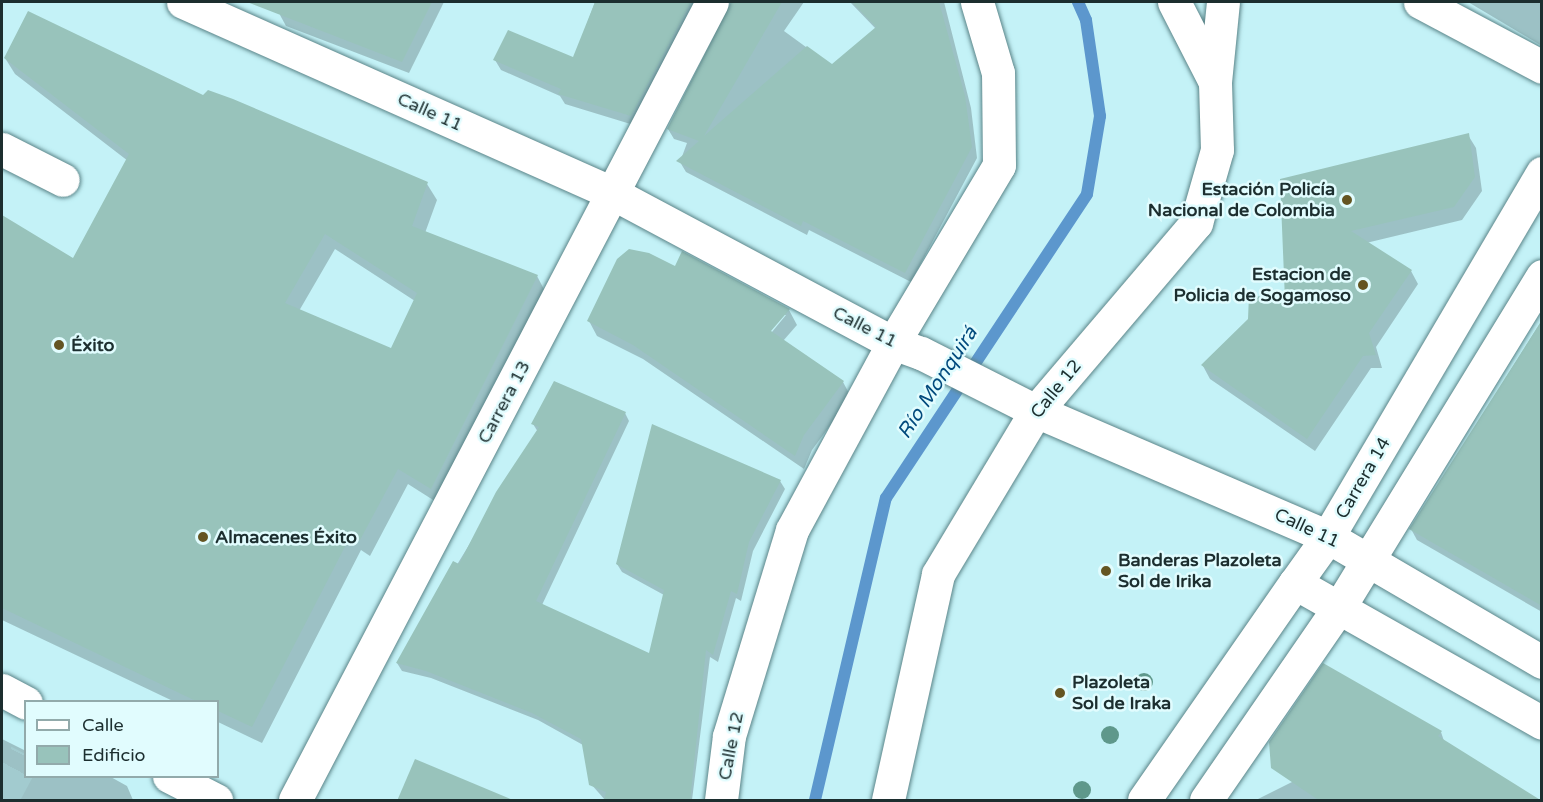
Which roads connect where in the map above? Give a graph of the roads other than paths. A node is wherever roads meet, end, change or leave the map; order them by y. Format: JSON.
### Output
{"nodes":[{"id":1,"x":183,"y":2,"type":"edge"},
{"id":2,"x":712,"y":2,"type":"edge"},
{"id":3,"x":977,"y":2,"type":"edge"},
{"id":4,"x":1174,"y":2,"type":"edge"},
{"id":5,"x":1223,"y":2,"type":"edge"},
{"id":6,"x":1420,"y":2,"type":"edge"},
{"id":7,"x":1542,"y":67,"type":"edge"},
{"id":8,"x":1215,"y":82,"type":"junction"},
{"id":9,"x":2,"y":149,"type":"edge"},
{"id":10,"x":1542,"y":173,"type":"edge"},
{"id":11,"x":63,"y":180,"type":"dead end"},
{"id":12,"x":614,"y":194,"type":"junction"},
{"id":13,"x":1542,"y":276,"type":"edge"},
{"id":14,"x":907,"y":348,"type":"junction"},
{"id":15,"x":1028,"y":406,"type":"junction"},
{"id":16,"x":1328,"y":537,"type":"junction"},
{"id":17,"x":1370,"y":561,"type":"junction"},
{"id":18,"x":1295,"y":583,"type":"junction"},
{"id":19,"x":1340,"y":606,"type":"junction"},
{"id":20,"x":1542,"y":662,"type":"edge"},
{"id":21,"x":2,"y":690,"type":"edge"},
{"id":22,"x":24,"y":702,"type":"edge"},
{"id":23,"x":1542,"y":723,"type":"edge"},
{"id":24,"x":171,"y":778,"type":"edge"},
{"id":25,"x":216,"y":801,"type":"edge"},
{"id":26,"x":295,"y":801,"type":"edge"},
{"id":27,"x":721,"y":801,"type":"edge"},
{"id":28,"x":888,"y":801,"type":"edge"},
{"id":29,"x":1144,"y":801,"type":"edge"},
{"id":30,"x":1206,"y":801,"type":"edge"}],
"edges":[{"from":1,"to":12,"type":"street","name":"Calle 11"},
{"from":2,"to":12,"type":"street","name":"Carrera 13"},
{"from":3,"to":14,"type":"street","name":"Calle 12"},
{"from":4,"to":8,"type":"street","name":"Calle 12"},
{"from":5,"to":8,"type":"street"},
{"from":6,"to":7,"type":"street"},
{"from":8,"to":15,"type":"street","name":"Calle 12"},
{"from":9,"to":11,"type":"street"},
{"from":10,"to":16,"type":"street","name":"Carrera 14"},
{"from":12,"to":14,"type":"street","name":"Calle 11"},
{"from":12,"to":26,"type":"street","name":"Carrera 13"},
{"from":13,"to":17,"type":"street"},
{"from":14,"to":15,"type":"street","name":"Calle 11"},
{"from":14,"to":27,"type":"street","name":"Calle 12"},
{"from":15,"to":16,"type":"street","name":"Calle 11"},
{"from":15,"to":28,"type":"street","name":"Calle 12"},
{"from":16,"to":17,"type":"street","name":"Calle 11"},
{"from":16,"to":18,"type":"street","name":"Carrera 14"},
{"from":17,"to":19,"type":"street"},
{"from":17,"to":20,"type":"street","name":"Calle 11"},
{"from":18,"to":19,"type":"street"},
{"from":18,"to":29,"type":"street","name":"Carrera 14"},
{"from":19,"to":23,"type":"street"},
{"from":19,"to":30,"type":"street"},
{"from":21,"to":22,"type":"street"},
{"from":24,"to":25,"type":"street"}]}
